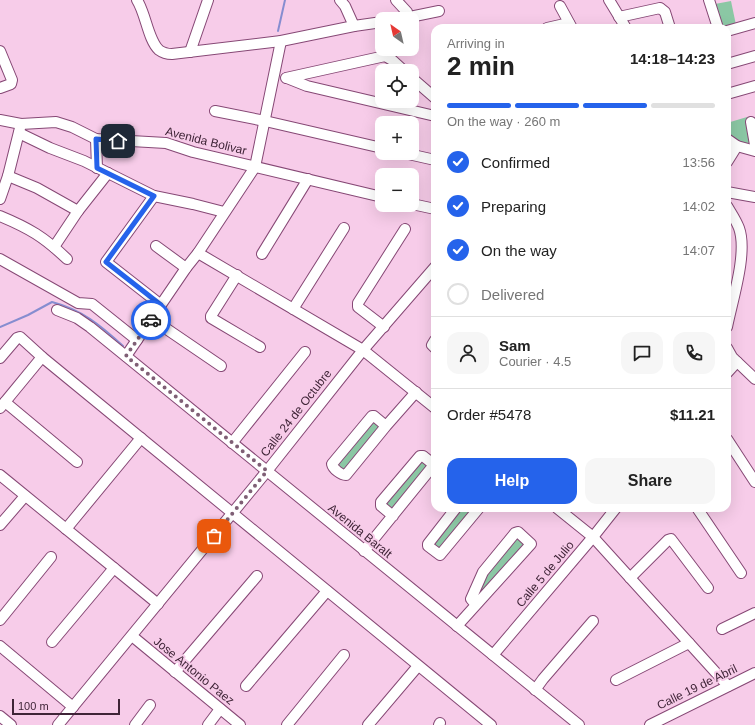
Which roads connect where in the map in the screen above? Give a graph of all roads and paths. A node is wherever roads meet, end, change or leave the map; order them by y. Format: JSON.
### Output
{"nodes":[{"id":1,"x":137,"y":0,"type":"edge"},
{"id":2,"x":208,"y":0,"type":"edge"},
{"id":3,"x":340,"y":0,"type":"edge"},
{"id":4,"x":396,"y":0,"type":"edge"},
{"id":5,"x":608,"y":0,"type":"edge"},
{"id":6,"x":712,"y":0,"type":"edge"},
{"id":7,"x":560,"y":6,"type":"dead end"},
{"id":8,"x":407,"y":12,"type":"edge"},
{"id":9,"x":438,"y":12,"type":"dead end"},
{"id":10,"x":419,"y":15,"type":"edge"},
{"id":11,"x":619,"y":17,"type":"junction"},
{"id":12,"x":375,"y":23,"type":"edge"},
{"id":13,"x":755,"y":23,"type":"edge"},
{"id":14,"x":570,"y":24,"type":"edge"},
{"id":15,"x":623,"y":24,"type":"edge"},
{"id":16,"x":669,"y":24,"type":"edge"},
{"id":17,"x":717,"y":24,"type":"edge"},
{"id":18,"x":354,"y":26,"type":"junction"},
{"id":19,"x":731,"y":30,"type":"edge"},
{"id":20,"x":281,"y":41,"type":"junction"},
{"id":21,"x":755,"y":50,"type":"edge"},
{"id":22,"x":0,"y":51,"type":"edge"},
{"id":23,"x":190,"y":52,"type":"junction"},
{"id":24,"x":755,"y":56,"type":"edge"},
{"id":25,"x":731,"y":58,"type":"edge"},
{"id":26,"x":731,"y":59,"type":"edge"},
{"id":27,"x":396,"y":64,"type":"edge"},
{"id":28,"x":287,"y":78,"type":"junction"},
{"id":29,"x":273,"y":80,"type":"junction"},
{"id":30,"x":419,"y":84,"type":"edge"},
{"id":31,"x":755,"y":86,"type":"edge"},
{"id":32,"x":0,"y":88,"type":"edge"},
{"id":33,"x":731,"y":93,"type":"edge"},
{"id":34,"x":431,"y":95,"type":"edge"},
{"id":35,"x":215,"y":111,"type":"dead end"},
{"id":36,"x":431,"y":115,"type":"edge"},
{"id":37,"x":0,"y":120,"type":"edge"},
{"id":38,"x":265,"y":121,"type":"junction"},
{"id":39,"x":750,"y":122,"type":"dead end"},
{"id":40,"x":20,"y":129,"type":"junction"},
{"id":41,"x":96,"y":139,"type":"junction"},
{"id":42,"x":731,"y":142,"type":"edge"},
{"id":43,"x":755,"y":145,"type":"edge"},
{"id":44,"x":375,"y":146,"type":"edge"},
{"id":45,"x":737,"y":146,"type":"junction"},
{"id":46,"x":755,"y":151,"type":"edge"},
{"id":47,"x":419,"y":156,"type":"edge"},
{"id":48,"x":731,"y":156,"type":"edge"},
{"id":49,"x":431,"y":159,"type":"edge"},
{"id":50,"x":256,"y":167,"type":"junction"},
{"id":51,"x":97,"y":168,"type":"junction"},
{"id":52,"x":108,"y":173,"type":"junction"},
{"id":53,"x":8,"y":176,"type":"junction"},
{"id":54,"x":308,"y":179,"type":"junction"},
{"id":55,"x":731,"y":193,"type":"edge"},
{"id":56,"x":375,"y":195,"type":"edge"},
{"id":57,"x":154,"y":196,"type":"junction"},
{"id":58,"x":755,"y":197,"type":"edge"},
{"id":59,"x":0,"y":199,"type":"edge"},
{"id":60,"x":419,"y":206,"type":"edge"},
{"id":61,"x":431,"y":208,"type":"edge"},
{"id":62,"x":78,"y":211,"type":"junction"},
{"id":63,"x":224,"y":212,"type":"junction"},
{"id":64,"x":731,"y":213,"type":"edge"},
{"id":65,"x":0,"y":216,"type":"edge"},
{"id":66,"x":731,"y":225,"type":"edge"},
{"id":67,"x":344,"y":228,"type":"dead end"},
{"id":68,"x":405,"y":229,"type":"dead end"},
{"id":69,"x":156,"y":246,"type":"dead end"},
{"id":70,"x":54,"y":247,"type":"junction"},
{"id":71,"x":198,"y":253,"type":"junction"},
{"id":72,"x":262,"y":254,"type":"dead end"},
{"id":73,"x":0,"y":259,"type":"edge"},
{"id":74,"x":67,"y":259,"type":"dead end"},
{"id":75,"x":186,"y":268,"type":"junction"},
{"id":76,"x":431,"y":272,"type":"edge"},
{"id":77,"x":238,"y":275,"type":"junction"},
{"id":78,"x":731,"y":278,"type":"edge"},
{"id":79,"x":161,"y":305,"type":"junction"},
{"id":80,"x":731,"y":307,"type":"edge"},
{"id":81,"x":293,"y":309,"type":"junction"},
{"id":82,"x":57,"y":310,"type":"dead end"},
{"id":83,"x":152,"y":319,"type":"junction"},
{"id":84,"x":384,"y":327,"type":"junction"},
{"id":85,"x":137,"y":340,"type":"junction"},
{"id":86,"x":260,"y":347,"type":"dead end"},
{"id":87,"x":363,"y":350,"type":"junction"},
{"id":88,"x":305,"y":352,"type":"dead end"},
{"id":89,"x":731,"y":354,"type":"edge"},
{"id":90,"x":126,"y":356,"type":"junction"},
{"id":91,"x":42,"y":357,"type":"junction"},
{"id":92,"x":0,"y":358,"type":"edge"},
{"id":93,"x":737,"y":362,"type":"junction"},
{"id":94,"x":221,"y":366,"type":"dead end"},
{"id":95,"x":731,"y":369,"type":"edge"},
{"id":96,"x":755,"y":379,"type":"edge"},
{"id":97,"x":416,"y":392,"type":"junction"},
{"id":98,"x":3,"y":405,"type":"edge"},
{"id":99,"x":431,"y":405,"type":"edge"},
{"id":100,"x":386,"y":426,"type":"junction"},
{"id":101,"x":141,"y":438,"type":"junction"},
{"id":102,"x":232,"y":443,"type":"junction"},
{"id":103,"x":731,"y":445,"type":"edge"},
{"id":104,"x":77,"y":462,"type":"dead end"},
{"id":105,"x":431,"y":462,"type":"edge"},
{"id":106,"x":431,"y":468,"type":"edge"},
{"id":107,"x":267,"y":471,"type":"junction"},
{"id":108,"x":0,"y":475,"type":"edge"},
{"id":109,"x":755,"y":482,"type":"edge"},
{"id":110,"x":25,"y":496,"type":"junction"},
{"id":111,"x":453,"y":512,"type":"edge"},
{"id":112,"x":475,"y":512,"type":"edge"},
{"id":113,"x":563,"y":512,"type":"edge"},
{"id":114,"x":613,"y":512,"type":"edge"},
{"id":115,"x":700,"y":512,"type":"edge"},
{"id":116,"x":233,"y":513,"type":"junction"},
{"id":117,"x":393,"y":516,"type":"junction"},
{"id":118,"x":0,"y":525,"type":"edge"},
{"id":119,"x":66,"y":529,"type":"junction"},
{"id":120,"x":593,"y":537,"type":"junction"},
{"id":121,"x":364,"y":551,"type":"junction"},
{"id":122,"x":51,"y":556,"type":"dead end"},
{"id":123,"x":114,"y":568,"type":"junction"},
{"id":124,"x":741,"y":573,"type":"dead end"},
{"id":125,"x":257,"y":576,"type":"dead end"},
{"id":126,"x":630,"y":578,"type":"junction"},
{"id":127,"x":708,"y":588,"type":"dead end"},
{"id":128,"x":328,"y":591,"type":"junction"},
{"id":129,"x":158,"y":604,"type":"junction"},
{"id":130,"x":476,"y":605,"type":"junction"},
{"id":131,"x":755,"y":613,"type":"edge"},
{"id":132,"x":0,"y":620,"type":"edge"},
{"id":133,"x":593,"y":621,"type":"dead end"},
{"id":134,"x":457,"y":626,"type":"junction"},
{"id":135,"x":722,"y":629,"type":"dead end"},
{"id":136,"x":132,"y":636,"type":"junction"},
{"id":137,"x":52,"y":642,"type":"dead end"},
{"id":138,"x":689,"y":643,"type":"junction"},
{"id":139,"x":0,"y":646,"type":"edge"},
{"id":140,"x":344,"y":655,"type":"dead end"},
{"id":141,"x":493,"y":655,"type":"junction"},
{"id":142,"x":418,"y":666,"type":"junction"},
{"id":143,"x":176,"y":672,"type":"junction"},
{"id":144,"x":755,"y":673,"type":"edge"},
{"id":145,"x":616,"y":680,"type":"dead end"},
{"id":146,"x":246,"y":686,"type":"dead end"},
{"id":147,"x":728,"y":686,"type":"junction"},
{"id":148,"x":536,"y":690,"type":"junction"},
{"id":149,"x":150,"y":705,"type":"dead end"},
{"id":150,"x":73,"y":707,"type":"junction"},
{"id":151,"x":220,"y":709,"type":"junction"},
{"id":152,"x":0,"y":716,"type":"edge"},
{"id":153,"x":11,"y":725,"type":"edge"},
{"id":154,"x":58,"y":725,"type":"edge"},
{"id":155,"x":135,"y":725,"type":"edge"},
{"id":156,"x":208,"y":725,"type":"edge"},
{"id":157,"x":240,"y":725,"type":"edge"},
{"id":158,"x":287,"y":725,"type":"edge"},
{"id":159,"x":368,"y":725,"type":"edge"},
{"id":160,"x":491,"y":725,"type":"edge"},
{"id":161,"x":579,"y":725,"type":"edge"},
{"id":162,"x":650,"y":725,"type":"edge"}],
"edges":[{"from":1,"to":23,"type":"street"},
{"from":2,"to":23,"type":"street"},
{"from":3,"to":18,"type":"street"},
{"from":4,"to":8,"type":"street"},
{"from":5,"to":11,"type":"street"},
{"from":6,"to":17,"type":"street"},
{"from":7,"to":14,"type":"street"},
{"from":9,"to":10,"type":"street"},
{"from":11,"to":15,"type":"street"},
{"from":11,"to":16,"type":"street"},
{"from":12,"to":18,"type":"street"},
{"from":13,"to":19,"type":"street"},
{"from":18,"to":20,"type":"street"},
{"from":20,"to":23,"type":"street"},
{"from":20,"to":29,"type":"street"},
{"from":21,"to":25,"type":"street"},
{"from":22,"to":32,"type":"street"},
{"from":24,"to":26,"type":"street"},
{"from":27,"to":28,"type":"street"},
{"from":28,"to":29,"type":"street"},
{"from":28,"to":36,"type":"street"},
{"from":29,"to":38,"type":"street"},
{"from":30,"to":34,"type":"street"},
{"from":31,"to":33,"type":"street"},
{"from":35,"to":38,"type":"street"},
{"from":37,"to":40,"type":"street","name":"Avenida Bolivar"},
{"from":38,"to":44,"type":"street"},
{"from":38,"to":50,"type":"street"},
{"from":39,"to":43,"type":"street"},
{"from":40,"to":41,"type":"street","name":"Avenida Bolivar"},
{"from":40,"to":51,"type":"street"},
{"from":40,"to":53,"type":"street"},
{"from":41,"to":50,"type":"street","name":"Avenida Bolivar"},
{"from":41,"to":51,"type":"street"},
{"from":42,"to":45,"type":"street"},
{"from":45,"to":46,"type":"street"},
{"from":45,"to":48,"type":"street"},
{"from":47,"to":49,"type":"street"},
{"from":50,"to":54,"type":"street","name":"Avenida Bolivar"},
{"from":50,"to":63,"type":"street"},
{"from":51,"to":52,"type":"street"},
{"from":52,"to":57,"type":"street"},
{"from":52,"to":62,"type":"street"},
{"from":53,"to":59,"type":"street"},
{"from":53,"to":62,"type":"street"},
{"from":54,"to":56,"type":"street","name":"Avenida Bolivar"},
{"from":54,"to":72,"type":"street"},
{"from":55,"to":58,"type":"street"},
{"from":57,"to":63,"type":"street"},
{"from":57,"to":79,"type":"street"},
{"from":60,"to":61,"type":"street"},
{"from":62,"to":70,"type":"street"},
{"from":63,"to":71,"type":"street"},
{"from":64,"to":80,"type":"street"},
{"from":65,"to":70,"type":"street"},
{"from":66,"to":78,"type":"street"},
{"from":67,"to":81,"type":"street"},
{"from":68,"to":84,"type":"street"},
{"from":69,"to":75,"type":"street"},
{"from":70,"to":74,"type":"street"},
{"from":71,"to":75,"type":"street"},
{"from":71,"to":77,"type":"street"},
{"from":73,"to":85,"type":"street"},
{"from":75,"to":79,"type":"street"},
{"from":76,"to":84,"type":"street","name":"Calle 24 de Octubre"},
{"from":77,"to":81,"type":"street"},
{"from":77,"to":86,"type":"street"},
{"from":79,"to":83,"type":"street"},
{"from":81,"to":87,"type":"street"},
{"from":82,"to":90,"type":"street","name":"Avenida Baralt"},
{"from":83,"to":85,"type":"street"},
{"from":83,"to":94,"type":"street"},
{"from":84,"to":87,"type":"street","name":"Calle 24 de Octubre"},
{"from":85,"to":90,"type":"street"},
{"from":87,"to":97,"type":"street"},
{"from":87,"to":107,"type":"street","name":"Calle 24 de Octubre"},
{"from":88,"to":102,"type":"street"},
{"from":89,"to":93,"type":"street"},
{"from":90,"to":102,"type":"street","name":"Avenida Baralt"},
{"from":91,"to":92,"type":"street"},
{"from":91,"to":98,"type":"street"},
{"from":91,"to":101,"type":"street"},
{"from":93,"to":95,"type":"street"},
{"from":93,"to":96,"type":"street"},
{"from":97,"to":99,"type":"street"},
{"from":97,"to":100,"type":"street"},
{"from":98,"to":104,"type":"street"},
{"from":100,"to":100,"type":"street"},
{"from":101,"to":116,"type":"street"},
{"from":101,"to":119,"type":"street"},
{"from":102,"to":107,"type":"street","name":"Avenida Baralt"},
{"from":103,"to":109,"type":"street"},
{"from":105,"to":117,"type":"street"},
{"from":106,"to":117,"type":"street"},
{"from":107,"to":116,"type":"street","name":"Calle 24 de Octubre"},
{"from":107,"to":121,"type":"street","name":"Avenida Baralt"},
{"from":108,"to":110,"type":"street"},
{"from":110,"to":118,"type":"street"},
{"from":110,"to":119,"type":"street"},
{"from":111,"to":112,"type":"street"},
{"from":113,"to":120,"type":"street"},
{"from":114,"to":120,"type":"street","name":"Calle 5 de Julio"},
{"from":115,"to":124,"type":"street"},
{"from":116,"to":128,"type":"street"},
{"from":116,"to":129,"type":"street","name":"Calle 24 de Octubre"},
{"from":117,"to":121,"type":"street"},
{"from":119,"to":123,"type":"street"},
{"from":120,"to":126,"type":"street"},
{"from":120,"to":141,"type":"street","name":"Calle 5 de Julio"},
{"from":121,"to":134,"type":"street","name":"Avenida Baralt"},
{"from":122,"to":132,"type":"street"},
{"from":123,"to":129,"type":"street"},
{"from":123,"to":137,"type":"street"},
{"from":125,"to":143,"type":"street"},
{"from":126,"to":127,"type":"street"},
{"from":126,"to":138,"type":"street"},
{"from":128,"to":142,"type":"street"},
{"from":128,"to":146,"type":"street"},
{"from":129,"to":136,"type":"street","name":"Calle 24 de Octubre"},
{"from":130,"to":130,"type":"street"},
{"from":130,"to":134,"type":"street"},
{"from":131,"to":135,"type":"street"},
{"from":133,"to":148,"type":"street"},
{"from":134,"to":141,"type":"street","name":"Avenida Baralt"},
{"from":136,"to":143,"type":"street","name":"Jose Antonio Paez"},
{"from":136,"to":150,"type":"street","name":"Calle 24 de Octubre"},
{"from":138,"to":145,"type":"street"},
{"from":138,"to":147,"type":"street"},
{"from":139,"to":150,"type":"street"},
{"from":140,"to":158,"type":"street"},
{"from":141,"to":148,"type":"street","name":"Avenida Baralt"},
{"from":142,"to":159,"type":"street"},
{"from":142,"to":160,"type":"street"},
{"from":143,"to":151,"type":"street","name":"Jose Antonio Paez"},
{"from":144,"to":147,"type":"street","name":"Calle 19 de Abril"},
{"from":147,"to":162,"type":"street","name":"Calle 19 de Abril"},
{"from":148,"to":161,"type":"street","name":"Avenida Baralt"},
{"from":149,"to":155,"type":"street"},
{"from":150,"to":154,"type":"street","name":"Calle 24 de Octubre"},
{"from":151,"to":156,"type":"street"},
{"from":151,"to":157,"type":"street","name":"Jose Antonio Paez"},
{"from":152,"to":153,"type":"street"}]}
